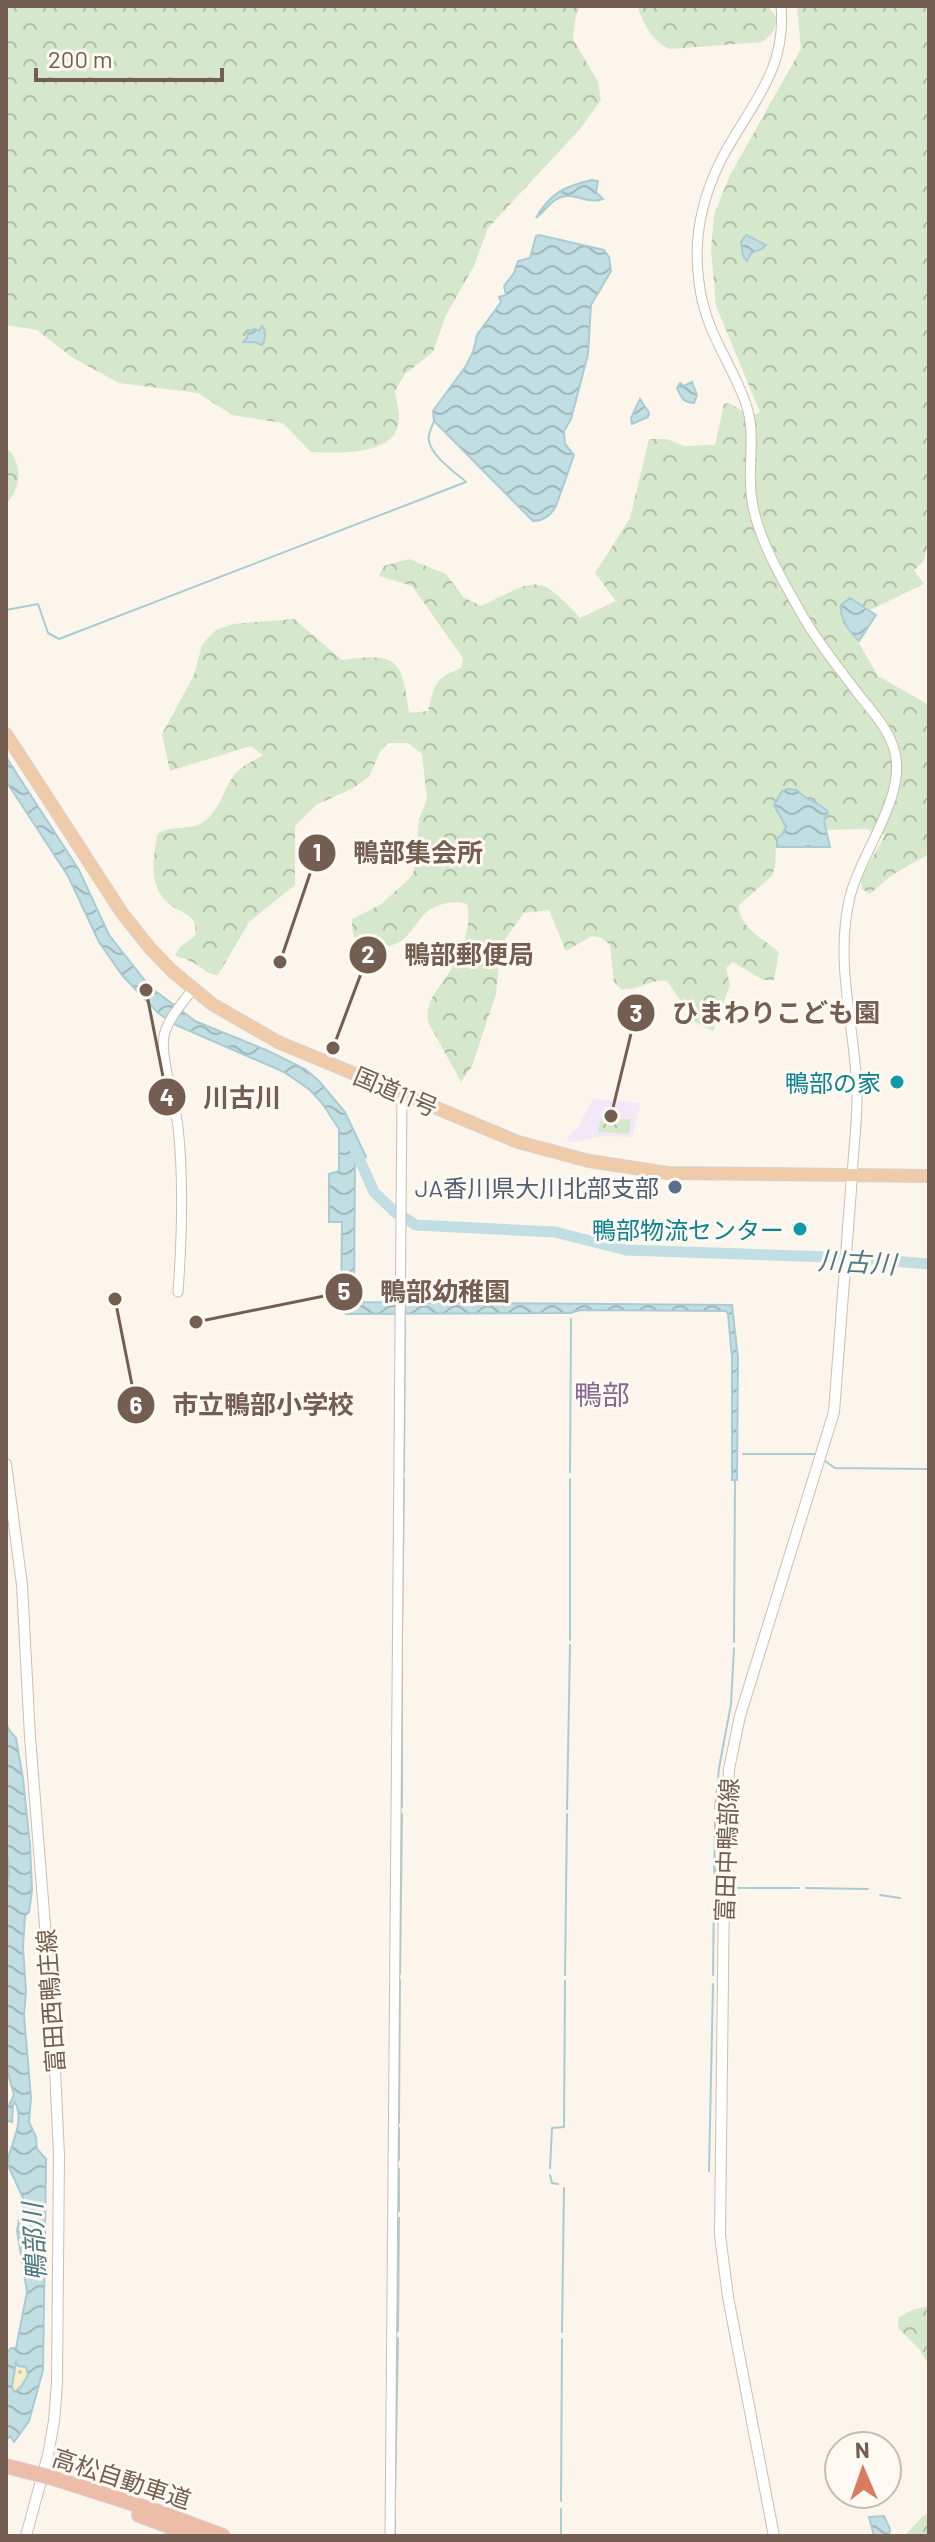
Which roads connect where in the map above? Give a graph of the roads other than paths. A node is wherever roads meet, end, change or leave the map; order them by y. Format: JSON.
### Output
{"nodes":[{"id":1,"x":781,"y":6,"type":"edge"},
{"id":2,"x":6,"y":734,"type":"edge"},
{"id":3,"x":193,"y":989,"type":"junction"},
{"id":4,"x":402,"y":1094,"type":"junction"},
{"id":5,"x":852,"y":1176,"type":"junction"},
{"id":6,"x":929,"y":1176,"type":"edge"},
{"id":7,"x":178,"y":1292,"type":"dead end"},
{"id":8,"x":6,"y":1464,"type":"edge"},
{"id":9,"x":6,"y":2466,"type":"edge"},
{"id":10,"x":6,"y":2476,"type":"edge"},
{"id":11,"x":51,"y":2482,"type":"junction"},
{"id":12,"x":26,"y":2536,"type":"edge"},
{"id":13,"x":195,"y":2536,"type":"edge"},
{"id":14,"x":223,"y":2536,"type":"edge"},
{"id":15,"x":390,"y":2536,"type":"edge"},
{"id":16,"x":774,"y":2536,"type":"edge"}],
"edges":[{"from":1,"to":5,"type":"street"},
{"from":2,"to":3,"type":"highway","name":"国道11号"},
{"from":3,"to":4,"type":"highway","name":"国道11号"},
{"from":3,"to":7,"type":"street"},
{"from":4,"to":5,"type":"highway","name":"国道11号"},
{"from":4,"to":15,"type":"street"},
{"from":5,"to":6,"type":"highway","name":"国道11号"},
{"from":5,"to":16,"type":"main road","name":"富田中鴨部線"},
{"from":8,"to":12,"type":"main road","name":"富田西鴨庄線"},
{"from":9,"to":11,"type":"highway","name":"高松自動車道","bridge":true},
{"from":10,"to":11,"type":"highway","name":"高松自動車道"},
{"from":11,"to":13,"type":"highway","name":"高松自動車道"},
{"from":11,"to":14,"type":"highway","name":"高松自動車道"}]}
